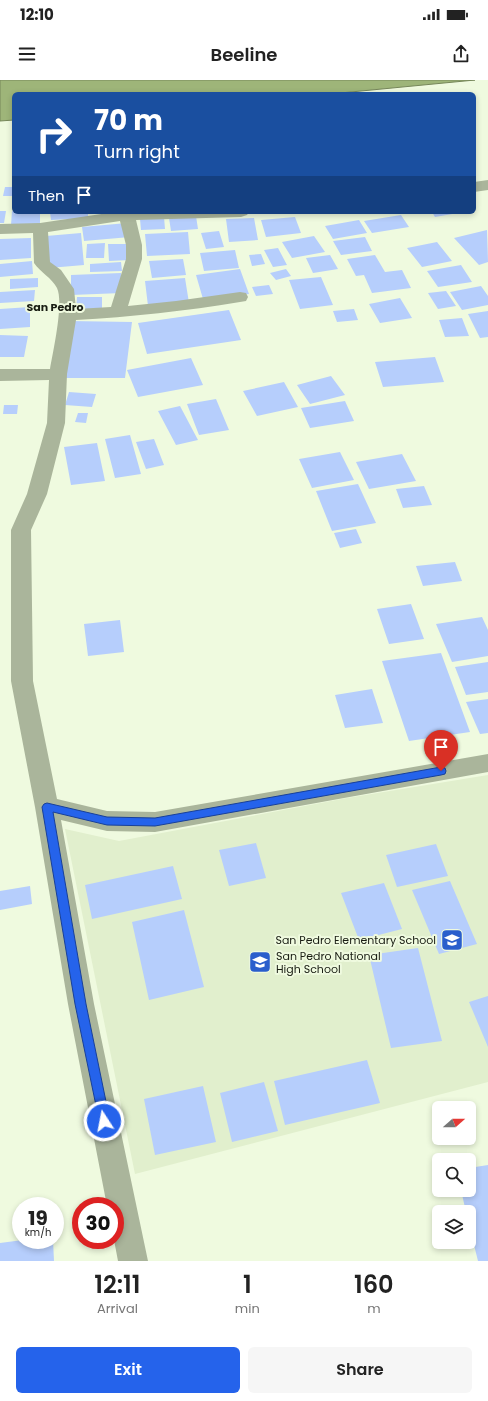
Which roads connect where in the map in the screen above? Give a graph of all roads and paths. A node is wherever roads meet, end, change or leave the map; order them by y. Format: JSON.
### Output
{"nodes":[{"id":1,"x":488,"y":185,"type":"edge"},
{"id":2,"x":476,"y":187,"type":"edge"},
{"id":3,"x":165,"y":214,"type":"edge"},
{"id":4,"x":127,"y":215,"type":"junction"},
{"id":5,"x":40,"y":228,"type":"junction"},
{"id":6,"x":0,"y":229,"type":"edge"},
{"id":7,"x":240,"y":297,"type":"dead end"},
{"id":8,"x":118,"y":312,"type":"junction"},
{"id":9,"x":68,"y":315,"type":"junction"},
{"id":10,"x":58,"y":374,"type":"junction"},
{"id":11,"x":0,"y":375,"type":"edge"},
{"id":12,"x":488,"y":763,"type":"edge"},
{"id":13,"x":47,"y":807,"type":"junction"},
{"id":14,"x":132,"y":1261,"type":"edge"}],
"edges":[{"from":1,"to":2,"type":"street"},
{"from":3,"to":4,"type":"street"},
{"from":4,"to":5,"type":"street"},
{"from":4,"to":8,"type":"street"},
{"from":5,"to":6,"type":"street"},
{"from":5,"to":9,"type":"street"},
{"from":7,"to":8,"type":"street"},
{"from":8,"to":9,"type":"street"},
{"from":9,"to":10,"type":"street"},
{"from":10,"to":11,"type":"street"},
{"from":10,"to":13,"type":"street"},
{"from":12,"to":13,"type":"street"},
{"from":13,"to":14,"type":"street"}]}
